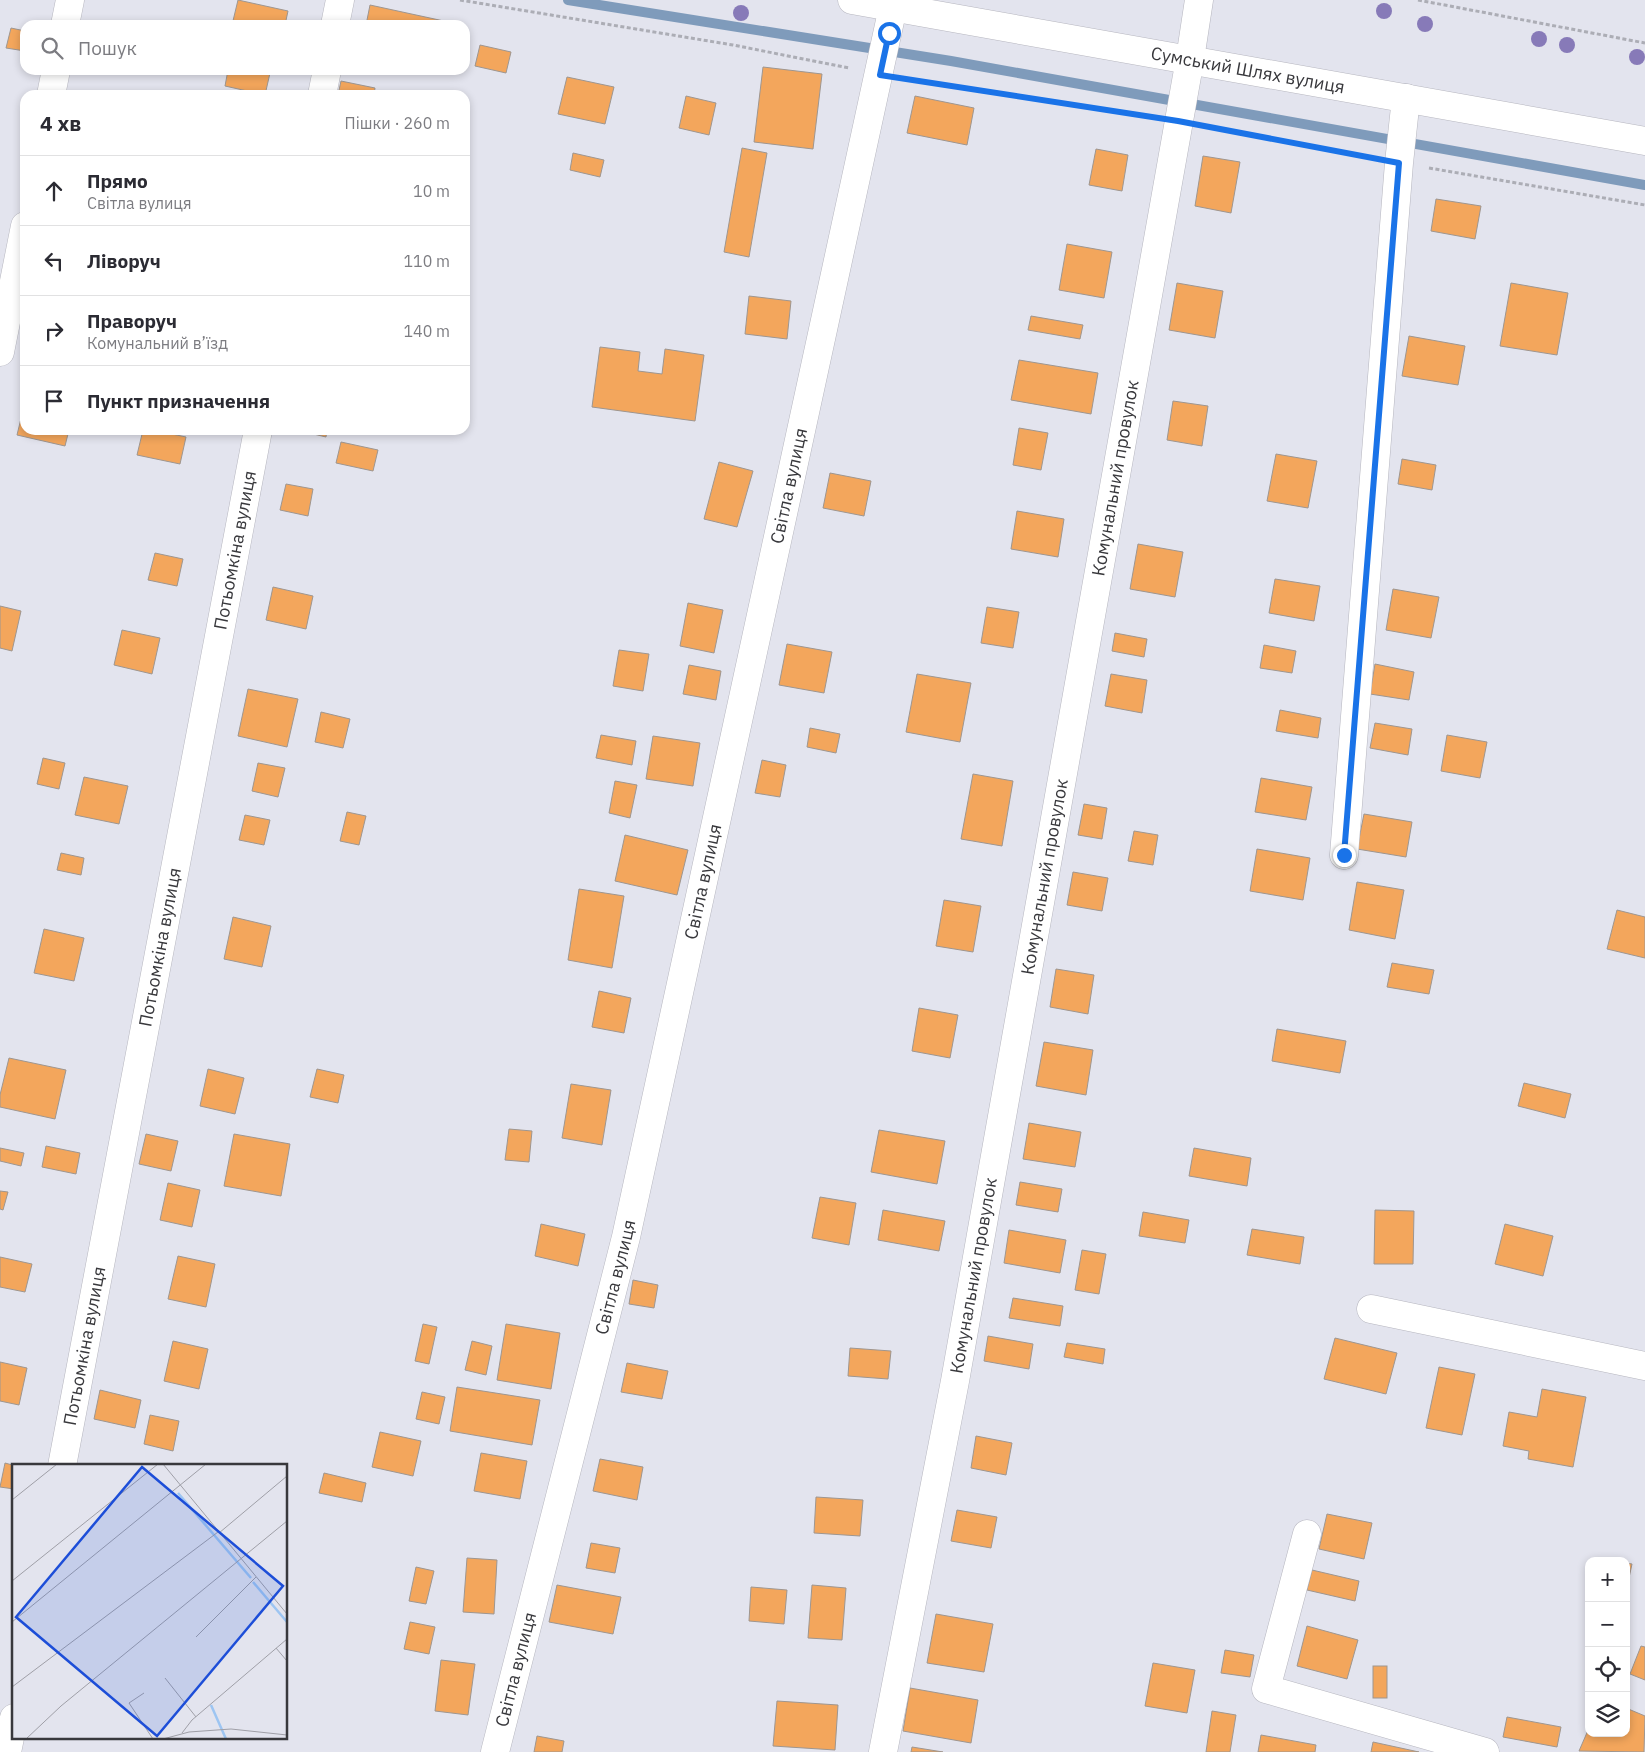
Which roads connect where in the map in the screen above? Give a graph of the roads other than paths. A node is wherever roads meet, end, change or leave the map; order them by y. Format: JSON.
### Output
{"nodes":[{"id":1,"x":70,"y":0,"type":"edge"},
{"id":2,"x":340,"y":0,"type":"edge"},
{"id":3,"x":852,"y":0,"type":"edge"},
{"id":4,"x":1199,"y":0,"type":"edge"},
{"id":5,"x":901,"y":5,"type":"edge"},
{"id":6,"x":66,"y":20,"type":"edge"},
{"id":7,"x":337,"y":20,"type":"edge"},
{"id":8,"x":1190,"y":59,"type":"junction"},
{"id":9,"x":55,"y":75,"type":"edge"},
{"id":10,"x":326,"y":75,"type":"edge"},
{"id":11,"x":52,"y":90,"type":"edge"},
{"id":12,"x":323,"y":90,"type":"edge"},
{"id":13,"x":1406,"y":98,"type":"junction"},
{"id":14,"x":1645,"y":141,"type":"edge"},
{"id":15,"x":20,"y":251,"type":"edge"},
{"id":16,"x":0,"y":352,"type":"edge"},
{"id":17,"x":257,"y":435,"type":"edge"},
{"id":18,"x":1344,"y":855,"type":"dead end"},
{"id":19,"x":1370,"y":1309,"type":"dead end"},
{"id":20,"x":1645,"y":1366,"type":"edge"},
{"id":21,"x":62,"y":1464,"type":"edge"},
{"id":22,"x":1307,"y":1534,"type":"dead end"},
{"id":23,"x":12,"y":1728,"type":"edge"},
{"id":24,"x":7,"y":1752,"type":"edge"},
{"id":25,"x":495,"y":1752,"type":"edge"},
{"id":26,"x":883,"y":1752,"type":"edge"},
{"id":27,"x":1484,"y":1752,"type":"edge"}],
"edges":[{"from":1,"to":6,"type":"street"},
{"from":2,"to":7,"type":"street"},
{"from":3,"to":5,"type":"street","name":"Сумський Шлях вулиця"},
{"from":4,"to":8,"type":"street","name":"Комунальний провулок"},
{"from":5,"to":8,"type":"street","name":"Сумський Шлях вулиця"},
{"from":5,"to":25,"type":"street","name":"Світла вулиця"},
{"from":8,"to":13,"type":"street","name":"Сумський Шлях вулиця"},
{"from":8,"to":26,"type":"street","name":"Комунальний провулок"},
{"from":9,"to":11,"type":"street"},
{"from":10,"to":12,"type":"street"},
{"from":13,"to":14,"type":"street","name":"Сумський Шлях вулиця"},
{"from":13,"to":18,"type":"street"},
{"from":15,"to":16,"type":"street"},
{"from":17,"to":21,"type":"street","name":"Потьомкіна вулиця"},
{"from":19,"to":20,"type":"street"},
{"from":22,"to":27,"type":"street"},
{"from":23,"to":24,"type":"street"}]}
